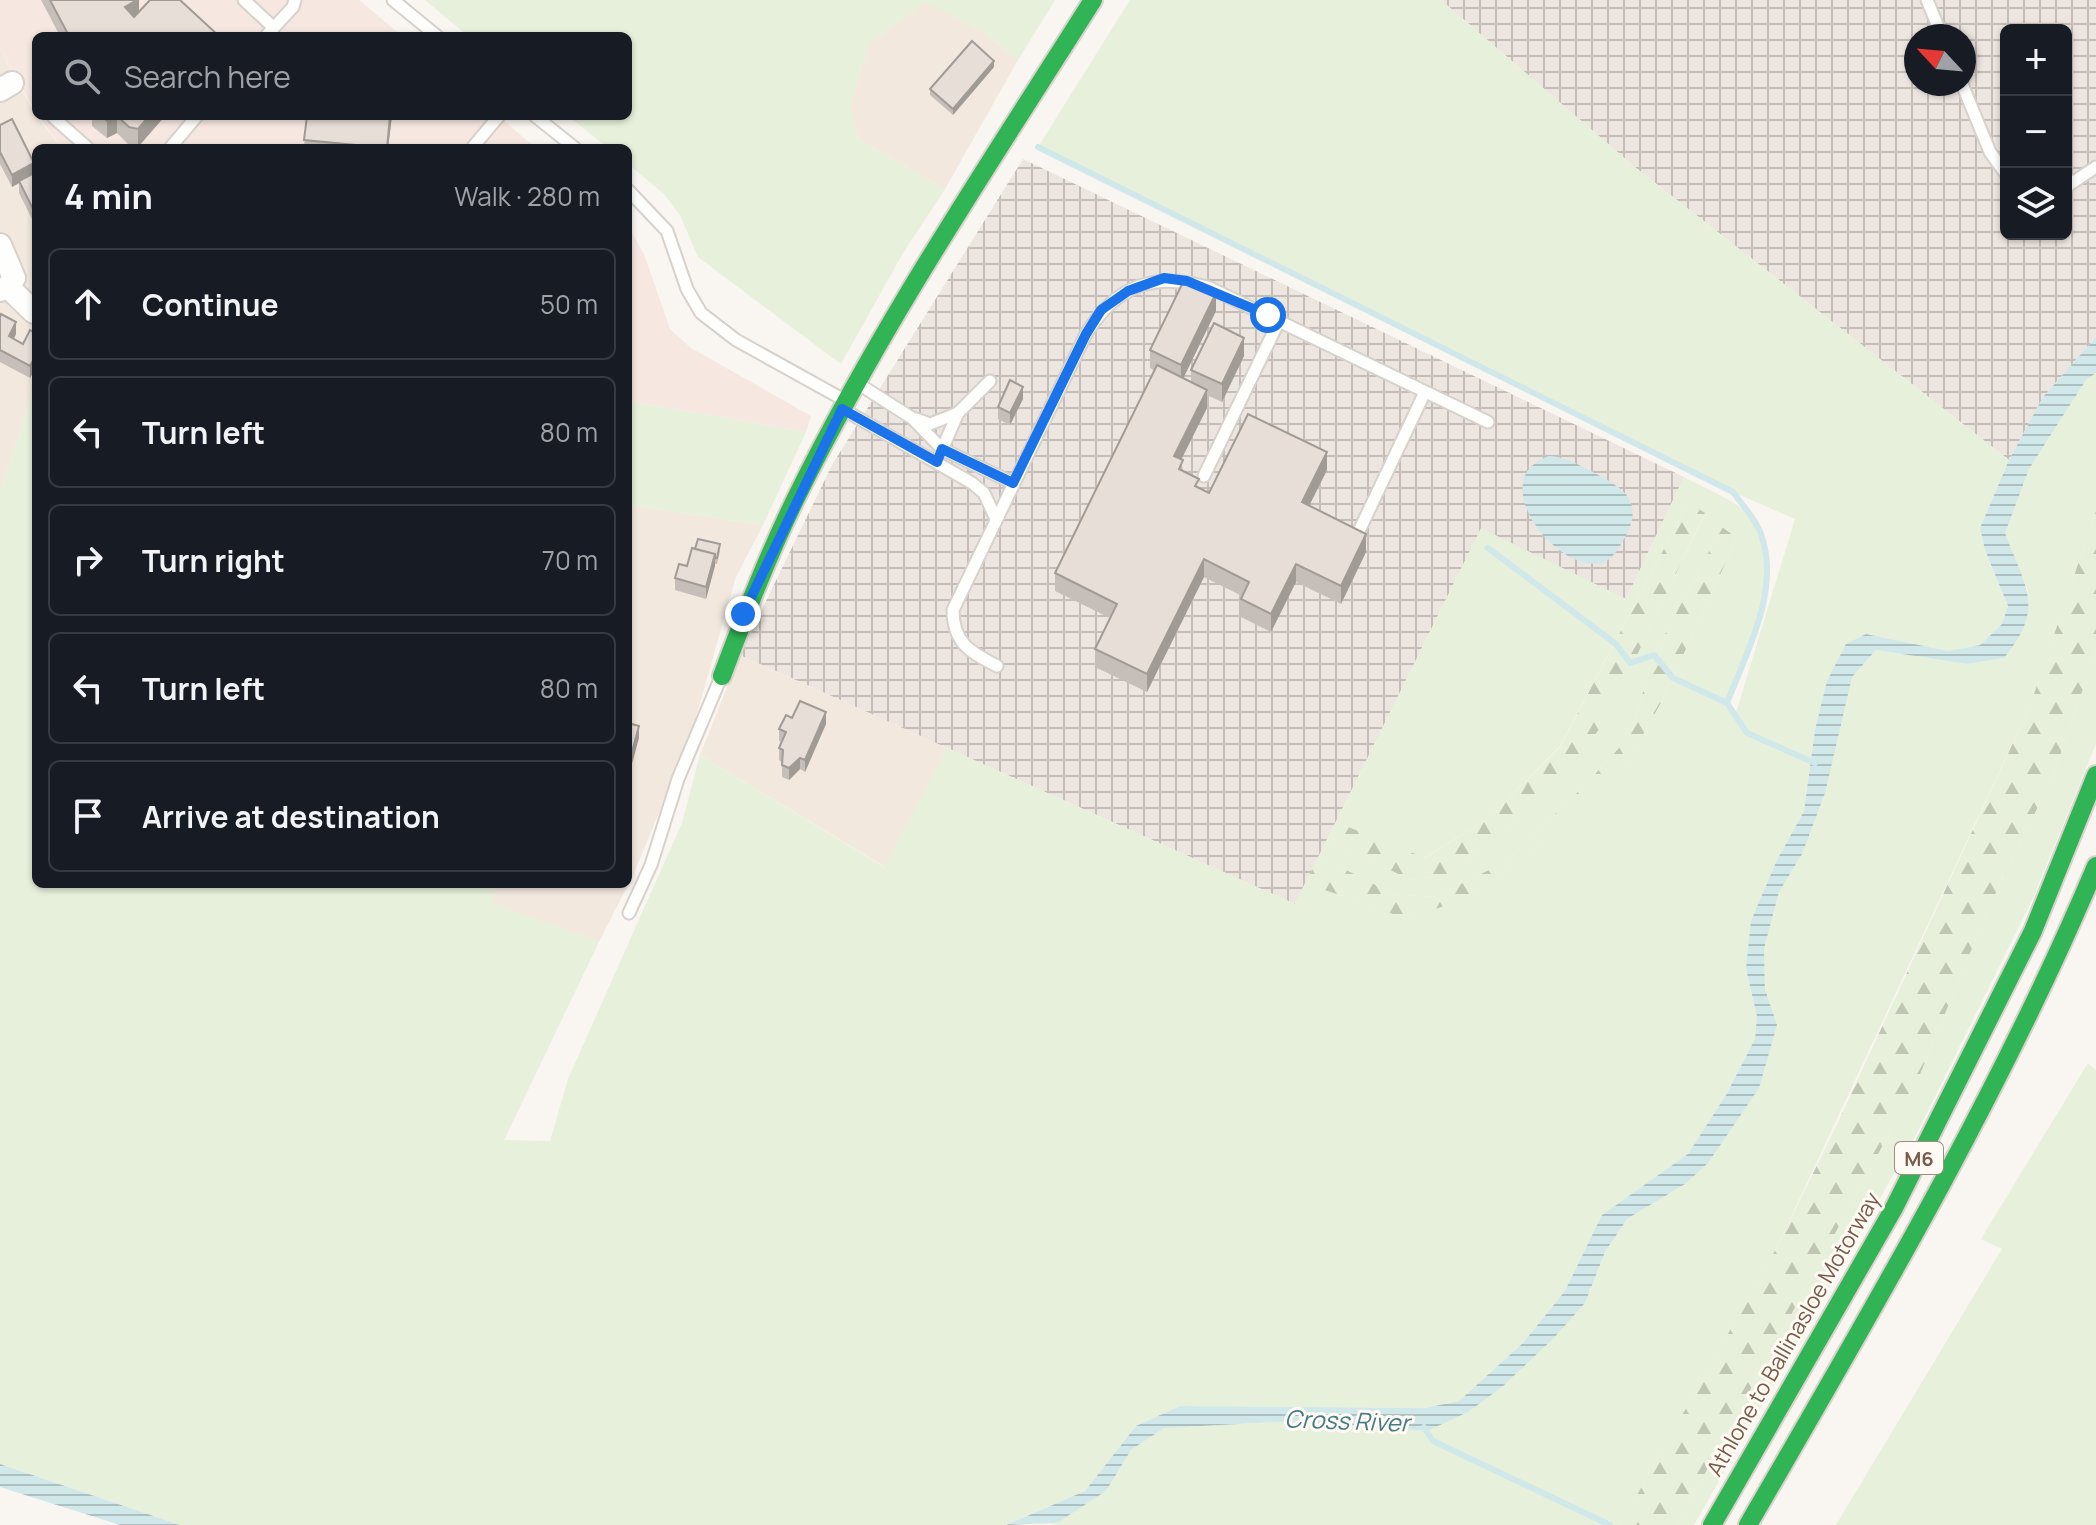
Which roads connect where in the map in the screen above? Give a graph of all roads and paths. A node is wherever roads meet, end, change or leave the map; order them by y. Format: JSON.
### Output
{"nodes":[{"id":1,"x":244,"y":0,"type":"edge"},
{"id":2,"x":295,"y":0,"type":"edge"},
{"id":3,"x":393,"y":0,"type":"edge"},
{"id":4,"x":1093,"y":0,"type":"edge"},
{"id":5,"x":1927,"y":0,"type":"edge"},
{"id":6,"x":1937,"y":24,"type":"edge"},
{"id":7,"x":270,"y":32,"type":"edge"},
{"id":8,"x":432,"y":32,"type":"edge"},
{"id":9,"x":1967,"y":96,"type":"edge"},
{"id":10,"x":56,"y":120,"type":"edge"},
{"id":11,"x":194,"y":120,"type":"edge"},
{"id":12,"x":496,"y":120,"type":"edge"},
{"id":13,"x":540,"y":120,"type":"edge"},
{"id":14,"x":83,"y":144,"type":"edge"},
{"id":15,"x":173,"y":144,"type":"edge"},
{"id":16,"x":475,"y":144,"type":"edge"},
{"id":17,"x":570,"y":144,"type":"edge"},
{"id":18,"x":2096,"y":167,"type":"edge"},
{"id":19,"x":2002,"y":168,"type":"edge"},
{"id":20,"x":2072,"y":183,"type":"edge"},
{"id":21,"x":632,"y":194,"type":"edge"},
{"id":22,"x":0,"y":245,"type":"edge"},
{"id":23,"x":4,"y":288,"type":"edge"},
{"id":24,"x":32,"y":310,"type":"edge"},
{"id":25,"x":1279,"y":321,"type":"junction"},
{"id":26,"x":990,"y":381,"type":"dead end"},
{"id":27,"x":857,"y":383,"type":"junction"},
{"id":28,"x":1425,"y":392,"type":"junction"},
{"id":29,"x":845,"y":406,"type":"junction"},
{"id":30,"x":958,"y":413,"type":"junction"},
{"id":31,"x":912,"y":418,"type":"junction"},
{"id":32,"x":1488,"y":422,"type":"dead end"},
{"id":33,"x":942,"y":449,"type":"junction"},
{"id":34,"x":937,"y":462,"type":"junction"},
{"id":35,"x":1204,"y":476,"type":"dead end"},
{"id":36,"x":1013,"y":483,"type":"junction"},
{"id":37,"x":996,"y":519,"type":"junction"},
{"id":38,"x":1360,"y":529,"type":"edge"},
{"id":39,"x":997,"y":666,"type":"dead end"},
{"id":40,"x":722,"y":676,"type":"joint"},
{"id":41,"x":2096,"y":775,"type":"edge"},
{"id":42,"x":2096,"y":866,"type":"edge"},
{"id":43,"x":629,"y":913,"type":"dead end"},
{"id":44,"x":1712,"y":1525,"type":"edge"},
{"id":45,"x":1748,"y":1525,"type":"edge"}],
"edges":[{"from":1,"to":7,"type":"lane"},
{"from":2,"to":7,"type":"lane"},
{"from":3,"to":8,"type":"lane"},
{"from":4,"to":27,"type":"main road"},
{"from":5,"to":6,"type":"lane"},
{"from":9,"to":19,"type":"lane"},
{"from":10,"to":14,"type":"lane"},
{"from":11,"to":15,"type":"lane"},
{"from":12,"to":16,"type":"lane"},
{"from":13,"to":17,"type":"lane"},
{"from":18,"to":20,"type":"lane"},
{"from":21,"to":29,"type":"lane"},
{"from":22,"to":23,"type":"street"},
{"from":23,"to":24,"type":"street"},
{"from":25,"to":28,"type":"lane"},
{"from":25,"to":35,"type":"lane"},
{"from":25,"to":36,"type":"lane"},
{"from":26,"to":30,"type":"lane"},
{"from":27,"to":29,"type":"main road"},
{"from":27,"to":31,"type":"lane"},
{"from":28,"to":32,"type":"lane"},
{"from":28,"to":38,"type":"lane"},
{"from":29,"to":34,"type":"lane"},
{"from":29,"to":40,"type":"main road"},
{"from":30,"to":31,"type":"lane"},
{"from":30,"to":33,"type":"lane"},
{"from":31,"to":33,"type":"lane"},
{"from":33,"to":34,"type":"lane"},
{"from":33,"to":36,"type":"lane"},
{"from":34,"to":37,"type":"lane"},
{"from":36,"to":37,"type":"lane"},
{"from":37,"to":39,"type":"lane"},
{"from":40,"to":43,"type":"lane"},
{"from":41,"to":44,"type":"main road","name":"Athlone to Ballinasloe Motorway","number":"M6"},
{"from":42,"to":45,"type":"main road","number":"M6"}]}
